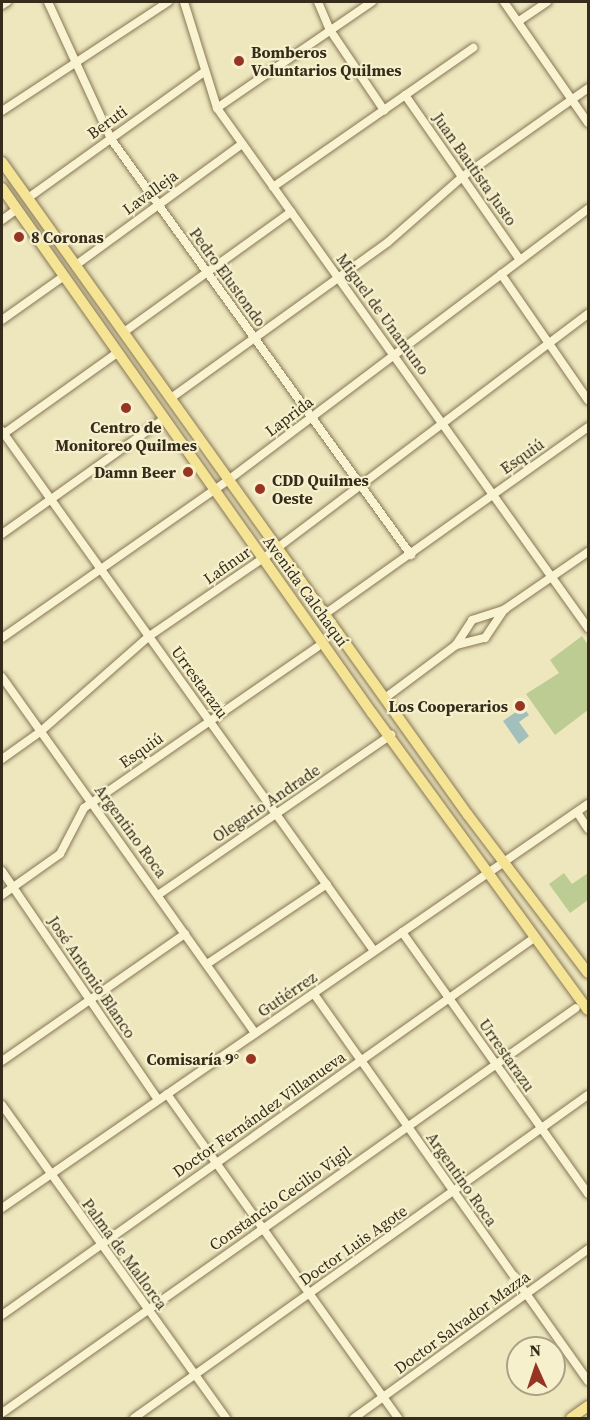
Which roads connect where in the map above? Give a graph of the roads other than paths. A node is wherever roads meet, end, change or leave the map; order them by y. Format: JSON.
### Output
{"nodes":[{"id":1,"x":7,"y":2,"type":"edge"},
{"id":2,"x":48,"y":2,"type":"edge"},
{"id":3,"x":168,"y":2,"type":"edge"},
{"id":4,"x":184,"y":2,"type":"edge"},
{"id":5,"x":194,"y":2,"type":"edge"},
{"id":6,"x":318,"y":2,"type":"edge"},
{"id":7,"x":372,"y":2,"type":"edge"},
{"id":8,"x":504,"y":2,"type":"edge"},
{"id":9,"x":547,"y":2,"type":"edge"},
{"id":10,"x":2,"y":5,"type":"edge"},
{"id":11,"x":519,"y":21,"type":"junction"},
{"id":12,"x":330,"y":30,"type":"junction"},
{"id":13,"x":473,"y":48,"type":"dead end"},
{"id":14,"x":75,"y":60,"type":"junction"},
{"id":15,"x":204,"y":72,"type":"junction"},
{"id":16,"x":588,"y":88,"type":"edge"},
{"id":17,"x":405,"y":95,"type":"junction"},
{"id":18,"x":573,"y":99,"type":"junction"},
{"id":19,"x":217,"y":108,"type":"junction"},
{"id":20,"x":384,"y":110,"type":"junction"},
{"id":21,"x":2,"y":111,"type":"edge"},
{"id":22,"x":588,"y":123,"type":"edge"},
{"id":23,"x":111,"y":138,"type":"junction"},
{"id":24,"x":242,"y":144,"type":"junction"},
{"id":25,"x":2,"y":162,"type":"edge"},
{"id":26,"x":462,"y":177,"type":"junction"},
{"id":27,"x":273,"y":187,"type":"junction"},
{"id":28,"x":2,"y":188,"type":"edge"},
{"id":29,"x":28,"y":198,"type":"junction"},
{"id":30,"x":158,"y":206,"type":"junction"},
{"id":31,"x":588,"y":209,"type":"edge"},
{"id":32,"x":16,"y":210,"type":"junction"},
{"id":33,"x":291,"y":212,"type":"junction"},
{"id":34,"x":2,"y":220,"type":"edge"},
{"id":35,"x":520,"y":260,"type":"junction"},
{"id":36,"x":76,"y":265,"type":"junction"},
{"id":37,"x":205,"y":272,"type":"junction"},
{"id":38,"x":501,"y":274,"type":"junction"},
{"id":39,"x":64,"y":276,"type":"junction"},
{"id":40,"x":338,"y":276,"type":"junction"},
{"id":41,"x":588,"y":314,"type":"edge"},
{"id":42,"x":2,"y":320,"type":"edge"},
{"id":43,"x":124,"y":332,"type":"junction"},
{"id":44,"x":253,"y":338,"type":"junction"},
{"id":45,"x":549,"y":343,"type":"junction"},
{"id":46,"x":117,"y":353,"type":"junction"},
{"id":47,"x":394,"y":355,"type":"junction"},
{"id":48,"x":171,"y":398,"type":"junction"},
{"id":49,"x":588,"y":400,"type":"edge"},
{"id":50,"x":310,"y":418,"type":"junction"},
{"id":51,"x":164,"y":419,"type":"junction"},
{"id":52,"x":443,"y":424,"type":"junction"},
{"id":53,"x":588,"y":427,"type":"edge"},
{"id":54,"x":2,"y":433,"type":"edge"},
{"id":55,"x":227,"y":481,"type":"junction"},
{"id":56,"x":360,"y":485,"type":"junction"},
{"id":57,"x":214,"y":490,"type":"junction"},
{"id":58,"x":493,"y":495,"type":"junction"},
{"id":59,"x":49,"y":500,"type":"junction"},
{"id":60,"x":2,"y":534,"type":"edge"},
{"id":61,"x":277,"y":548,"type":"junction"},
{"id":62,"x":588,"y":552,"type":"edge"},
{"id":63,"x":411,"y":555,"type":"junction"},
{"id":64,"x":263,"y":557,"type":"junction"},
{"id":65,"x":99,"y":569,"type":"junction"},
{"id":66,"x":552,"y":578,"type":"junction"},
{"id":67,"x":505,"y":609,"type":"junction"},
{"id":68,"x":325,"y":614,"type":"junction"},
{"id":69,"x":588,"y":628,"type":"edge"},
{"id":70,"x":148,"y":637,"type":"junction"},
{"id":71,"x":2,"y":638,"type":"edge"},
{"id":72,"x":456,"y":645,"type":"junction"},
{"id":73,"x":317,"y":647,"type":"dead end"},
{"id":74,"x":2,"y":678,"type":"edge"},
{"id":75,"x":385,"y":698,"type":"junction"},
{"id":76,"x":210,"y":721,"type":"junction"},
{"id":77,"x":40,"y":732,"type":"junction"},
{"id":78,"x":390,"y":735,"type":"junction"},
{"id":79,"x":2,"y":759,"type":"edge"},
{"id":80,"x":92,"y":803,"type":"junction"},
{"id":81,"x":588,"y":804,"type":"edge"},
{"id":82,"x":577,"y":812,"type":"junction"},
{"id":83,"x":276,"y":814,"type":"junction"},
{"id":84,"x":588,"y":829,"type":"edge"},
{"id":85,"x":503,"y":862,"type":"junction"},
{"id":86,"x":2,"y":871,"type":"edge"},
{"id":87,"x":488,"y":873,"type":"junction"},
{"id":88,"x":327,"y":884,"type":"junction"},
{"id":89,"x":12,"y":887,"type":"junction"},
{"id":90,"x":2,"y":894,"type":"edge"},
{"id":91,"x":158,"y":895,"type":"junction"},
{"id":92,"x":402,"y":932,"type":"junction"},
{"id":93,"x":185,"y":934,"type":"junction"},
{"id":94,"x":534,"y":938,"type":"junction"},
{"id":95,"x":374,"y":951,"type":"junction"},
{"id":96,"x":207,"y":964,"type":"junction"},
{"id":97,"x":588,"y":973,"type":"edge"},
{"id":98,"x":314,"y":994,"type":"junction"},
{"id":99,"x":449,"y":999,"type":"junction"},
{"id":100,"x":90,"y":1000,"type":"junction"},
{"id":101,"x":576,"y":1008,"type":"dead end"},
{"id":102,"x":588,"y":1010,"type":"edge"},
{"id":103,"x":255,"y":1034,"type":"junction"},
{"id":104,"x":2,"y":1061,"type":"edge"},
{"id":105,"x":360,"y":1061,"type":"junction"},
{"id":106,"x":495,"y":1064,"type":"junction"},
{"id":107,"x":167,"y":1094,"type":"junction"},
{"id":108,"x":588,"y":1095,"type":"edge"},
{"id":109,"x":158,"y":1100,"type":"junction"},
{"id":110,"x":2,"y":1105,"type":"edge"},
{"id":111,"x":406,"y":1126,"type":"junction"},
{"id":112,"x":541,"y":1129,"type":"junction"},
{"id":113,"x":216,"y":1163,"type":"junction"},
{"id":114,"x":50,"y":1175,"type":"junction"},
{"id":115,"x":453,"y":1192,"type":"junction"},
{"id":116,"x":588,"y":1194,"type":"edge"},
{"id":117,"x":2,"y":1208,"type":"edge"},
{"id":118,"x":262,"y":1228,"type":"junction"},
{"id":119,"x":101,"y":1246,"type":"junction"},
{"id":120,"x":588,"y":1250,"type":"edge"},
{"id":121,"x":309,"y":1294,"type":"junction"},
{"id":122,"x":526,"y":1295,"type":"junction"},
{"id":123,"x":147,"y":1310,"type":"junction"},
{"id":124,"x":2,"y":1315,"type":"edge"},
{"id":125,"x":194,"y":1376,"type":"junction"},
{"id":126,"x":588,"y":1381,"type":"edge"},
{"id":127,"x":382,"y":1397,"type":"junction"},
{"id":128,"x":588,"y":1406,"type":"edge"},
{"id":129,"x":2,"y":1413,"type":"edge"},
{"id":130,"x":134,"y":1419,"type":"edge"},
{"id":131,"x":226,"y":1419,"type":"edge"},
{"id":132,"x":354,"y":1419,"type":"edge"},
{"id":133,"x":398,"y":1419,"type":"edge"},
{"id":134,"x":572,"y":1419,"type":"edge"}],
"edges":[{"from":1,"to":10,"type":"street"},
{"from":2,"to":14,"type":"street","name":"Pedro Elustondo"},
{"from":3,"to":14,"type":"street"},
{"from":4,"to":5,"type":"street"},
{"from":4,"to":15,"type":"street","name":"Miguel de Unamuno"},
{"from":6,"to":12,"type":"street"},
{"from":7,"to":12,"type":"street"},
{"from":8,"to":11,"type":"street"},
{"from":9,"to":11,"type":"street"},
{"from":11,"to":18,"type":"street"},
{"from":12,"to":19,"type":"street"},
{"from":12,"to":20,"type":"street"},
{"from":13,"to":17,"type":"street"},
{"from":14,"to":21,"type":"street"},
{"from":14,"to":23,"type":"street","name":"Pedro Elustondo"},
{"from":15,"to":19,"type":"street","name":"Miguel de Unamuno"},
{"from":15,"to":23,"type":"street","name":"Beruti"},
{"from":16,"to":18,"type":"street"},
{"from":17,"to":20,"type":"street"},
{"from":17,"to":26,"type":"street","name":"Juan Bautista Justo"},
{"from":18,"to":22,"type":"street"},
{"from":18,"to":26,"type":"street"},
{"from":19,"to":24,"type":"street","name":"Miguel de Unamuno"},
{"from":20,"to":27,"type":"street"},
{"from":23,"to":29,"type":"street","name":"Beruti"},
{"from":23,"to":30,"type":"street","name":"Pedro Elustondo"},
{"from":24,"to":27,"type":"street","name":"Miguel de Unamuno"},
{"from":24,"to":30,"type":"street","name":"Lavalleja"},
{"from":25,"to":29,"type":"main road","name":"Avenida Calchaquí"},
{"from":26,"to":35,"type":"street","name":"Juan Bautista Justo"},
{"from":26,"to":40,"type":"street"},
{"from":27,"to":33,"type":"street","name":"Miguel de Unamuno"},
{"from":28,"to":32,"type":"main road","name":"Avenida Calchaquí"},
{"from":29,"to":36,"type":"main road","name":"Avenida Calchaquí"},
{"from":30,"to":36,"type":"street","name":"Lavalleja"},
{"from":30,"to":37,"type":"street","name":"Pedro Elustondo"},
{"from":31,"to":35,"type":"street","name":"Laprida"},
{"from":32,"to":34,"type":"street"},
{"from":32,"to":39,"type":"main road","name":"Avenida Calchaquí"},
{"from":33,"to":37,"type":"street"},
{"from":33,"to":40,"type":"street","name":"Miguel de Unamuno"},
{"from":35,"to":38,"type":"street","name":"Laprida"},
{"from":36,"to":43,"type":"main road","name":"Avenida Calchaquí"},
{"from":37,"to":43,"type":"street"},
{"from":37,"to":44,"type":"street","name":"Pedro Elustondo"},
{"from":38,"to":45,"type":"street"},
{"from":38,"to":47,"type":"street","name":"Laprida"},
{"from":39,"to":42,"type":"street"},
{"from":39,"to":46,"type":"main road","name":"Avenida Calchaquí"},
{"from":40,"to":44,"type":"street"},
{"from":40,"to":47,"type":"street","name":"Miguel de Unamuno"},
{"from":41,"to":45,"type":"street","name":"Lafinur"},
{"from":43,"to":48,"type":"main road","name":"Avenida Calchaquí"},
{"from":44,"to":48,"type":"street"},
{"from":44,"to":50,"type":"street","name":"Pedro Elustondo"},
{"from":45,"to":49,"type":"street"},
{"from":45,"to":52,"type":"street","name":"Lafinur"},
{"from":46,"to":51,"type":"main road","name":"Avenida Calchaquí"},
{"from":46,"to":54,"type":"street"},
{"from":47,"to":50,"type":"street","name":"Laprida"},
{"from":47,"to":52,"type":"street","name":"Miguel de Unamuno"},
{"from":48,"to":55,"type":"main road","name":"Avenida Calchaquí"},
{"from":50,"to":55,"type":"street","name":"Laprida"},
{"from":50,"to":56,"type":"street","name":"Pedro Elustondo"},
{"from":51,"to":57,"type":"main road","name":"Avenida Calchaquí"},
{"from":51,"to":59,"type":"street"},
{"from":52,"to":56,"type":"street","name":"Lafinur"},
{"from":52,"to":58,"type":"street","name":"Miguel de Unamuno"},
{"from":53,"to":58,"type":"street","name":"Esquiú"},
{"from":54,"to":59,"type":"street","name":"Urrestarazu"},
{"from":55,"to":57,"type":"street","name":"Laprida"},
{"from":55,"to":61,"type":"main road","name":"Avenida Calchaquí"},
{"from":56,"to":61,"type":"street","name":"Lafinur"},
{"from":56,"to":63,"type":"street","name":"Pedro Elustondo"},
{"from":57,"to":64,"type":"main road","name":"Avenida Calchaquí"},
{"from":57,"to":65,"type":"street","name":"Laprida"},
{"from":58,"to":63,"type":"street","name":"Esquiú"},
{"from":58,"to":66,"type":"street","name":"Miguel de Unamuno"},
{"from":59,"to":60,"type":"street"},
{"from":59,"to":65,"type":"street","name":"Urrestarazu"},
{"from":61,"to":64,"type":"street","name":"Lafinur"},
{"from":61,"to":68,"type":"main road","name":"Avenida Calchaquí"},
{"from":62,"to":66,"type":"street"},
{"from":63,"to":68,"type":"street","name":"Esquiú"},
{"from":64,"to":70,"type":"street","name":"Lafinur"},
{"from":64,"to":78,"type":"main road","name":"Avenida Calchaquí"},
{"from":65,"to":70,"type":"street","name":"Urrestarazu"},
{"from":65,"to":71,"type":"street","name":"Laprida"},
{"from":66,"to":67,"type":"street"},
{"from":66,"to":69,"type":"street","name":"Miguel de Unamuno"},
{"from":67,"to":72,"type":"street"},
{"from":67,"to":72,"type":"street"},
{"from":68,"to":75,"type":"main road","name":"Avenida Calchaquí"},
{"from":70,"to":76,"type":"street","name":"Urrestarazu"},
{"from":70,"to":77,"type":"street","name":"Lafinur"},
{"from":72,"to":75,"type":"street"},
{"from":73,"to":76,"type":"street","name":"Esquiú"},
{"from":74,"to":77,"type":"street","name":"Argentino Roca"},
{"from":75,"to":85,"type":"main road","name":"Avenida Calchaquí"},
{"from":76,"to":80,"type":"street","name":"Esquiú"},
{"from":76,"to":83,"type":"street","name":"Urrestarazu"},
{"from":77,"to":79,"type":"street","name":"Lafinur"},
{"from":77,"to":80,"type":"street","name":"Argentino Roca"},
{"from":78,"to":83,"type":"street","name":"Olegario Andrade"},
{"from":78,"to":87,"type":"main road","name":"Avenida Calchaquí"},
{"from":80,"to":89,"type":"street","name":"Esquiú"},
{"from":80,"to":91,"type":"street","name":"Argentino Roca"},
{"from":81,"to":82,"type":"street","name":"Gutiérrez"},
{"from":82,"to":84,"type":"street"},
{"from":82,"to":85,"type":"street","name":"Gutiérrez"},
{"from":83,"to":88,"type":"street","name":"Urrestarazu"},
{"from":83,"to":91,"type":"street","name":"Olegario Andrade"},
{"from":85,"to":87,"type":"street","name":"Gutiérrez"},
{"from":85,"to":97,"type":"main road","name":"Avenida Calchaquí"},
{"from":86,"to":89,"type":"street","name":"José Antonio Blanco"},
{"from":87,"to":92,"type":"street","name":"Gutiérrez"},
{"from":87,"to":94,"type":"main road","name":"Avenida Calchaquí"},
{"from":88,"to":95,"type":"street","name":"Urrestarazu"},
{"from":88,"to":96,"type":"street"},
{"from":89,"to":90,"type":"street","name":"Esquiú"},
{"from":89,"to":100,"type":"street","name":"José Antonio Blanco"},
{"from":91,"to":93,"type":"street","name":"Argentino Roca"},
{"from":92,"to":95,"type":"street","name":"Gutiérrez"},
{"from":92,"to":99,"type":"street","name":"Urrestarazu"},
{"from":93,"to":96,"type":"street","name":"Argentino Roca"},
{"from":93,"to":100,"type":"street"},
{"from":94,"to":99,"type":"street","name":"Doctor Fernández Villanueva"},
{"from":94,"to":102,"type":"main road","name":"Avenida Calchaquí"},
{"from":95,"to":98,"type":"street","name":"Gutiérrez"},
{"from":96,"to":103,"type":"street","name":"Argentino Roca"},
{"from":98,"to":103,"type":"street","name":"Gutiérrez"},
{"from":98,"to":105,"type":"street","name":"Argentino Roca"},
{"from":99,"to":105,"type":"street","name":"Doctor Fernández Villanueva"},
{"from":99,"to":106,"type":"street","name":"Urrestarazu"},
{"from":100,"to":104,"type":"street"},
{"from":100,"to":109,"type":"street","name":"José Antonio Blanco"},
{"from":101,"to":106,"type":"street","name":"Constancio Cecilio Vigil"},
{"from":103,"to":107,"type":"street","name":"Gutiérrez"},
{"from":105,"to":111,"type":"street","name":"Argentino Roca"},
{"from":105,"to":113,"type":"street","name":"Doctor Fernández Villanueva"},
{"from":106,"to":111,"type":"street","name":"Constancio Cecilio Vigil"},
{"from":106,"to":112,"type":"street","name":"Urrestarazu"},
{"from":107,"to":109,"type":"street","name":"Gutiérrez"},
{"from":107,"to":113,"type":"street"},
{"from":108,"to":112,"type":"street","name":"Doctor Luis Agote"},
{"from":109,"to":114,"type":"street","name":"Gutiérrez"},
{"from":110,"to":114,"type":"street","name":"Palma de Mallorca"},
{"from":111,"to":115,"type":"street","name":"Argentino Roca"},
{"from":111,"to":118,"type":"street","name":"Constancio Cecilio Vigil"},
{"from":112,"to":115,"type":"street","name":"Doctor Luis Agote"},
{"from":112,"to":116,"type":"street","name":"Urrestarazu"},
{"from":113,"to":118,"type":"street"},
{"from":113,"to":119,"type":"street","name":"Doctor Fernández Villanueva"},
{"from":114,"to":117,"type":"street","name":"Gutiérrez"},
{"from":114,"to":119,"type":"street","name":"Palma de Mallorca"},
{"from":115,"to":121,"type":"street","name":"Doctor Luis Agote"},
{"from":115,"to":122,"type":"street","name":"Argentino Roca"},
{"from":118,"to":121,"type":"street"},
{"from":118,"to":123,"type":"street","name":"Constancio Cecilio Vigil"},
{"from":119,"to":123,"type":"street","name":"Palma de Mallorca"},
{"from":119,"to":124,"type":"street","name":"Doctor Fernández Villanueva"},
{"from":120,"to":122,"type":"street","name":"Doctor Salvador Mazza"},
{"from":121,"to":125,"type":"street","name":"Doctor Luis Agote"},
{"from":121,"to":127,"type":"street"},
{"from":122,"to":126,"type":"street","name":"Argentino Roca"},
{"from":122,"to":127,"type":"street","name":"Doctor Salvador Mazza"},
{"from":123,"to":125,"type":"street","name":"Palma de Mallorca"},
{"from":123,"to":129,"type":"street","name":"Constancio Cecilio Vigil"},
{"from":125,"to":130,"type":"street","name":"Doctor Luis Agote"},
{"from":125,"to":131,"type":"street","name":"Palma de Mallorca"},
{"from":127,"to":132,"type":"street","name":"Doctor Salvador Mazza"},
{"from":127,"to":133,"type":"street"},
{"from":128,"to":134,"type":"main road"}]}
